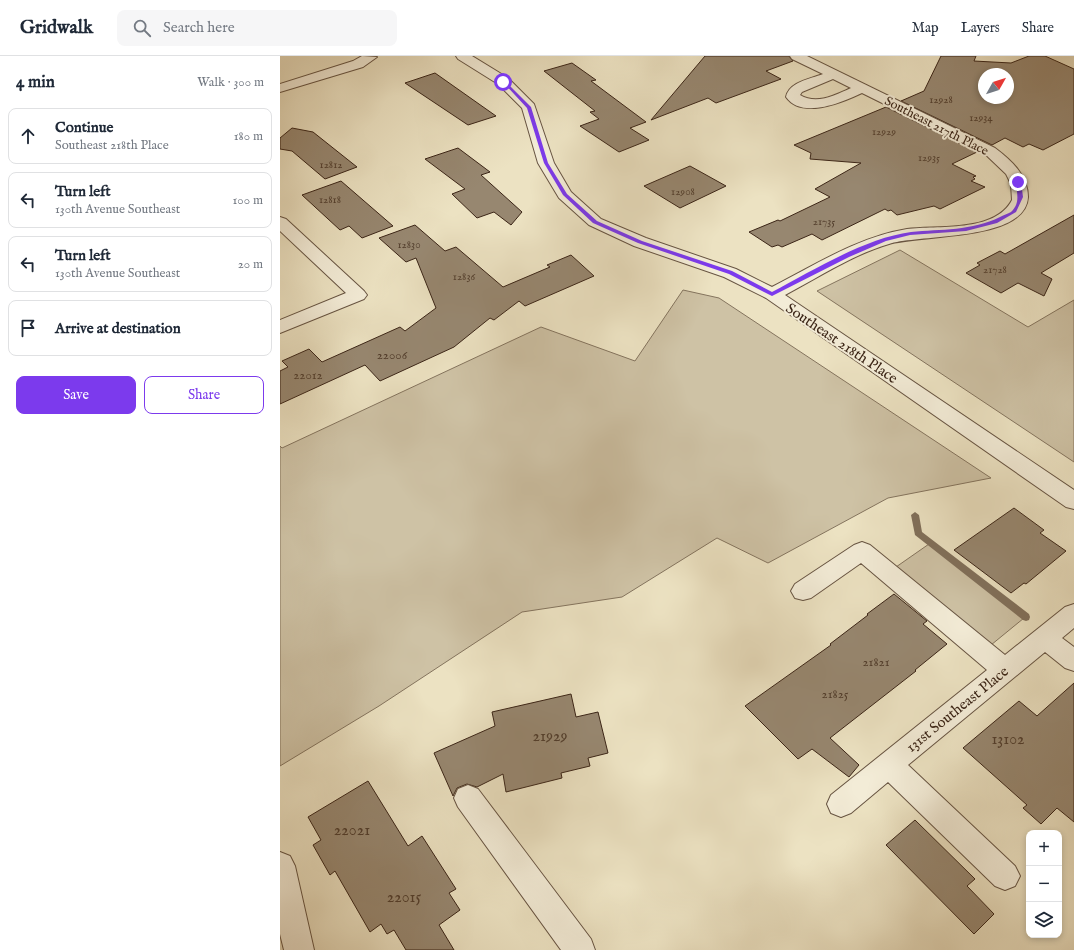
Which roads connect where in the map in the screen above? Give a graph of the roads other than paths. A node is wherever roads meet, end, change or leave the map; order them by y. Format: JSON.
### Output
{"nodes":[{"id":1,"x":371,"y":56,"type":"edge"},
{"id":2,"x":463,"y":56,"type":"edge"},
{"id":3,"x":797,"y":56,"type":"edge"},
{"id":4,"x":834,"y":74,"type":"junction"},
{"id":5,"x":280,"y":88,"type":"edge"},
{"id":6,"x":862,"y":88,"type":"junction"},
{"id":7,"x":280,"y":222,"type":"edge"},
{"id":8,"x":772,"y":294,"type":"junction"},
{"id":9,"x":280,"y":327,"type":"edge"},
{"id":10,"x":1074,"y":502,"type":"edge"},
{"id":11,"x":803,"y":591,"type":"dead end"},
{"id":12,"x":1074,"y":614,"type":"edge"},
{"id":13,"x":1045,"y":638,"type":"junction"},
{"id":14,"x":1074,"y":660,"type":"edge"},
{"id":15,"x":1005,"y":670,"type":"junction"},
{"id":16,"x":888,"y":765,"type":"junction"},
{"id":17,"x":468,"y":798,"type":"dead end"},
{"id":18,"x":841,"y":804,"type":"dead end"},
{"id":19,"x":280,"y":866,"type":"edge"},
{"id":20,"x":1005,"y":876,"type":"dead end"},
{"id":21,"x":299,"y":950,"type":"edge"},
{"id":22,"x":580,"y":950,"type":"edge"}],
"edges":[{"from":1,"to":5,"type":"street"},
{"from":2,"to":8,"type":"street","name":"Southeast 218th Place"},
{"from":3,"to":4,"type":"street","name":"Southeast 217th Place"},
{"from":4,"to":6,"type":"street","name":"Southeast 217th Place"},
{"from":4,"to":6,"type":"street"},
{"from":6,"to":8,"type":"street","name":"Southeast 217th Place"},
{"from":7,"to":9,"type":"street"},
{"from":8,"to":10,"type":"street","name":"Southeast 218th Place"},
{"from":11,"to":15,"type":"street"},
{"from":12,"to":13,"type":"street","name":"131st Southeast Place"},
{"from":13,"to":14,"type":"street"},
{"from":13,"to":15,"type":"street","name":"131st Southeast Place"},
{"from":15,"to":16,"type":"street","name":"131st Southeast Place"},
{"from":16,"to":18,"type":"street","name":"131st Southeast Place"},
{"from":16,"to":20,"type":"street"},
{"from":17,"to":22,"type":"street"},
{"from":19,"to":21,"type":"street"}]}
